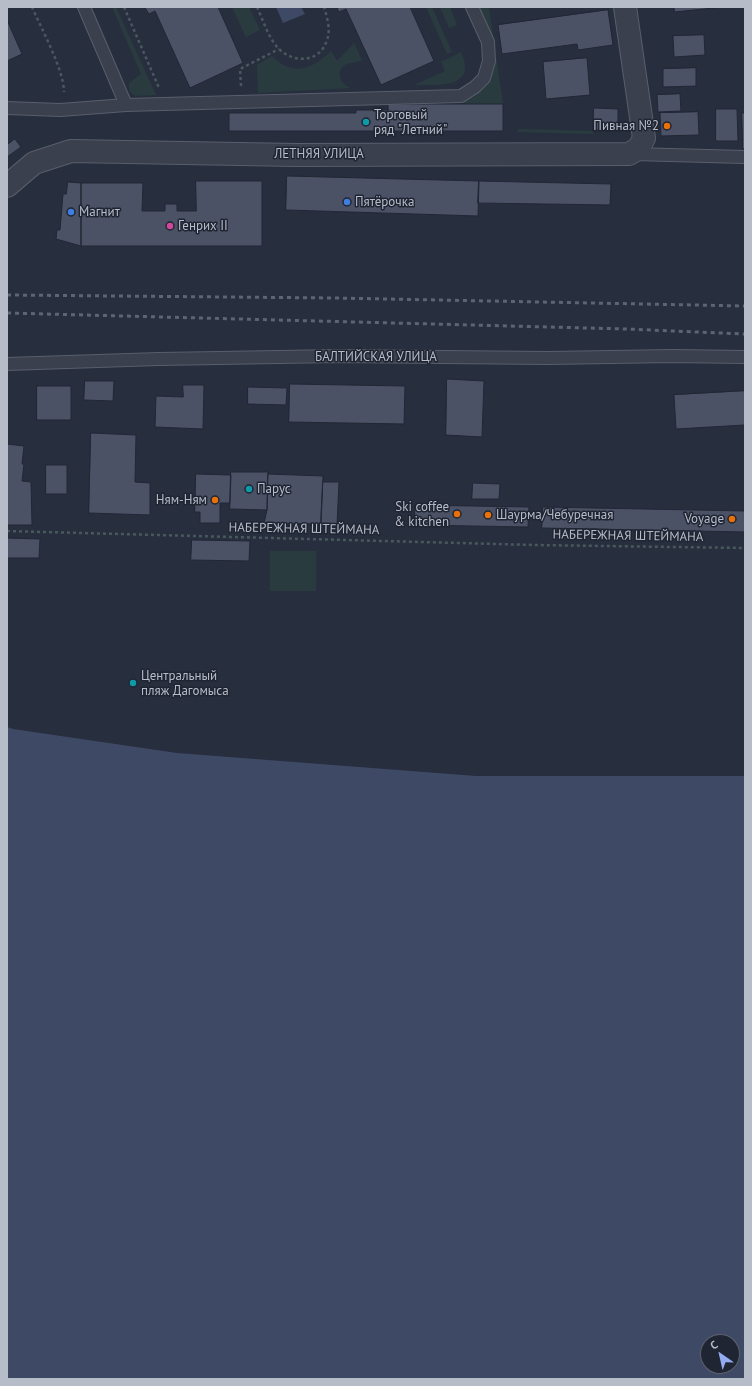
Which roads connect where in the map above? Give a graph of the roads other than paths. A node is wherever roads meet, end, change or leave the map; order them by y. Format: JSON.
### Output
{"nodes":[{"id":1,"x":84,"y":7,"type":"edge"},
{"id":2,"x":472,"y":7,"type":"edge"},
{"id":3,"x":625,"y":7,"type":"edge"},
{"id":4,"x":126,"y":105,"type":"junction"},
{"id":5,"x":7,"y":108,"type":"edge"},
{"id":6,"x":634,"y":151,"type":"junction"},
{"id":7,"x":745,"y":156,"type":"edge"},
{"id":8,"x":7,"y":186,"type":"edge"},
{"id":9,"x":745,"y":356,"type":"edge"},
{"id":10,"x":7,"y":364,"type":"edge"}],
"edges":[{"from":1,"to":4,"type":"lane"},
{"from":2,"to":4,"type":"lane"},
{"from":3,"to":6,"type":"street"},
{"from":4,"to":5,"type":"lane"},
{"from":6,"to":7,"type":"lane"},
{"from":6,"to":8,"type":"street","name":"ЛЕТНЯЯ УЛИЦА"},
{"from":9,"to":10,"type":"lane","name":"БАЛТИЙСКАЯ УЛИЦА"}]}
